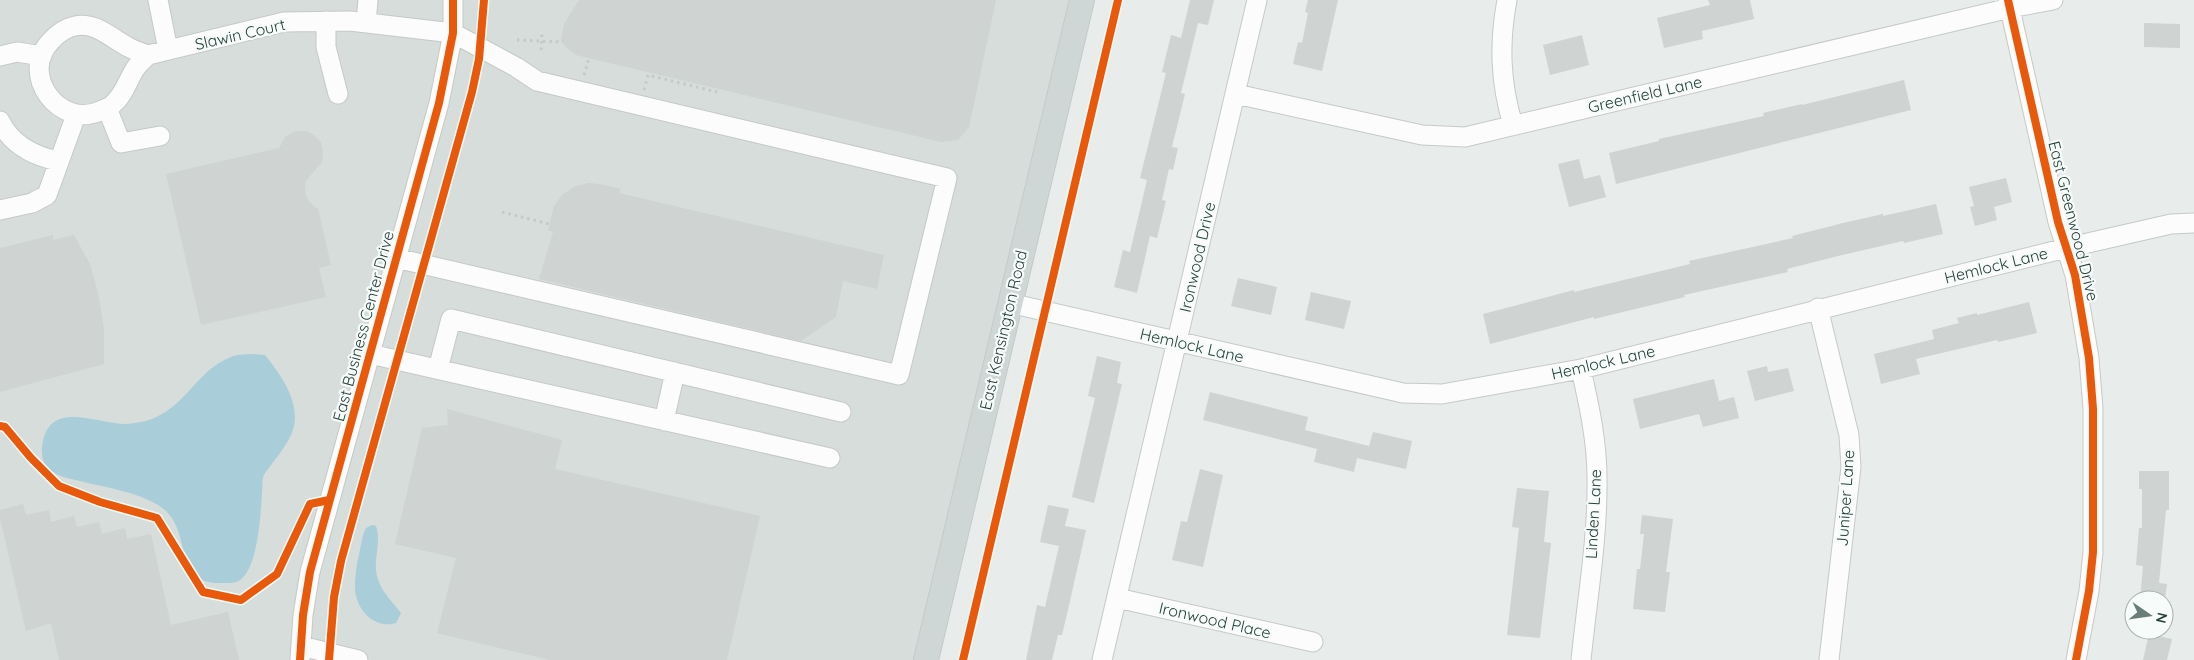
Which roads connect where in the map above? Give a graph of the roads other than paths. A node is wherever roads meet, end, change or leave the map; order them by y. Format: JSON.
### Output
{"nodes":[{"id":1,"x":158,"y":0,"type":"edge"},
{"id":2,"x":368,"y":0,"type":"edge"},
{"id":3,"x":453,"y":0,"type":"edge"},
{"id":4,"x":1082,"y":0,"type":"edge"},
{"id":5,"x":1257,"y":0,"type":"edge"},
{"id":6,"x":1507,"y":0,"type":"edge"},
{"id":7,"x":2053,"y":0,"type":"edge"},
{"id":8,"x":2009,"y":4,"type":"edge"},
{"id":9,"x":326,"y":21,"type":"junction"},
{"id":10,"x":366,"y":22,"type":"junction"},
{"id":11,"x":453,"y":33,"type":"junction"},
{"id":12,"x":168,"y":50,"type":"junction"},
{"id":13,"x":148,"y":55,"type":"junction"},
{"id":14,"x":0,"y":56,"type":"edge"},
{"id":15,"x":42,"y":56,"type":"junction"},
{"id":16,"x":338,"y":94,"type":"dead end"},
{"id":17,"x":1236,"y":94,"type":"junction"},
{"id":18,"x":107,"y":108,"type":"junction"},
{"id":19,"x":76,"y":115,"type":"junction"},
{"id":20,"x":0,"y":121,"type":"edge"},
{"id":21,"x":1513,"y":124,"type":"junction"},
{"id":22,"x":160,"y":136,"type":"dead end"},
{"id":23,"x":58,"y":161,"type":"junction"},
{"id":24,"x":0,"y":210,"type":"edge"},
{"id":25,"x":2194,"y":222,"type":"edge"},
{"id":26,"x":2066,"y":248,"type":"junction"},
{"id":27,"x":396,"y":258,"type":"junction"},
{"id":28,"x":1009,"y":303,"type":"junction"},
{"id":29,"x":1818,"y":308,"type":"junction"},
{"id":30,"x":1177,"y":342,"type":"junction"},
{"id":31,"x":370,"y":354,"type":"junction"},
{"id":32,"x":438,"y":369,"type":"junction"},
{"id":33,"x":1581,"y":369,"type":"junction"},
{"id":34,"x":675,"y":372,"type":"junction"},
{"id":35,"x":841,"y":412,"type":"dead end"},
{"id":36,"x":664,"y":421,"type":"junction"},
{"id":37,"x":830,"y":458,"type":"dead end"},
{"id":38,"x":1118,"y":598,"type":"junction"},
{"id":39,"x":1313,"y":642,"type":"dead end"},
{"id":40,"x":300,"y":653,"type":"edge"},
{"id":41,"x":358,"y":660,"type":"edge"},
{"id":42,"x":926,"y":660,"type":"edge"},
{"id":43,"x":1102,"y":660,"type":"edge"},
{"id":44,"x":1580,"y":660,"type":"edge"},
{"id":45,"x":1829,"y":660,"type":"edge"},
{"id":46,"x":2076,"y":660,"type":"edge"}],
"edges":[{"from":1,"to":12,"type":"street"},
{"from":2,"to":10,"type":"street"},
{"from":3,"to":11,"type":"street","name":"East Business Center Drive"},
{"from":4,"to":28,"type":"main road","name":"East Kensington Road"},
{"from":5,"to":17,"type":"street","name":"Ironwood Drive"},
{"from":6,"to":21,"type":"street"},
{"from":7,"to":8,"type":"street","name":"Greenfield Lane"},
{"from":8,"to":21,"type":"street","name":"Greenfield Lane"},
{"from":8,"to":26,"type":"street","name":"East Greenwood Drive"},
{"from":9,"to":10,"type":"street","name":"Slawin Court"},
{"from":9,"to":12,"type":"street","name":"Slawin Court"},
{"from":9,"to":16,"type":"street"},
{"from":10,"to":11,"type":"street","name":"Slawin Court"},
{"from":11,"to":27,"type":"street","name":"East Business Center Drive"},
{"from":11,"to":27,"type":"street"},
{"from":12,"to":13,"type":"street","name":"Slawin Court"},
{"from":13,"to":15,"type":"street"},
{"from":13,"to":18,"type":"street"},
{"from":14,"to":15,"type":"street"},
{"from":15,"to":19,"type":"street"},
{"from":17,"to":21,"type":"street","name":"Greenfield Lane"},
{"from":17,"to":30,"type":"street","name":"Ironwood Drive"},
{"from":18,"to":19,"type":"street"},
{"from":18,"to":22,"type":"street"},
{"from":19,"to":23,"type":"street"},
{"from":20,"to":23,"type":"street"},
{"from":23,"to":24,"type":"street"},
{"from":25,"to":26,"type":"street","name":"Hemlock Lane"},
{"from":26,"to":29,"type":"street","name":"Hemlock Lane"},
{"from":26,"to":46,"type":"street","name":"East Greenwood Drive"},
{"from":27,"to":31,"type":"street","name":"East Business Center Drive"},
{"from":28,"to":30,"type":"street","name":"Hemlock Lane"},
{"from":28,"to":42,"type":"main road","name":"East Kensington Road"},
{"from":29,"to":33,"type":"street","name":"Hemlock Lane"},
{"from":29,"to":45,"type":"street","name":"Juniper Lane"},
{"from":30,"to":33,"type":"street","name":"Hemlock Lane"},
{"from":30,"to":38,"type":"street","name":"Ironwood Drive"},
{"from":31,"to":32,"type":"street"},
{"from":31,"to":40,"type":"street","name":"East Business Center Drive"},
{"from":32,"to":34,"type":"street"},
{"from":32,"to":36,"type":"street"},
{"from":33,"to":44,"type":"street","name":"Linden Lane"},
{"from":34,"to":35,"type":"street"},
{"from":34,"to":36,"type":"street"},
{"from":36,"to":37,"type":"street"},
{"from":38,"to":39,"type":"street","name":"Ironwood Place"},
{"from":38,"to":43,"type":"street","name":"Ironwood Drive"},
{"from":40,"to":41,"type":"street"}]}
